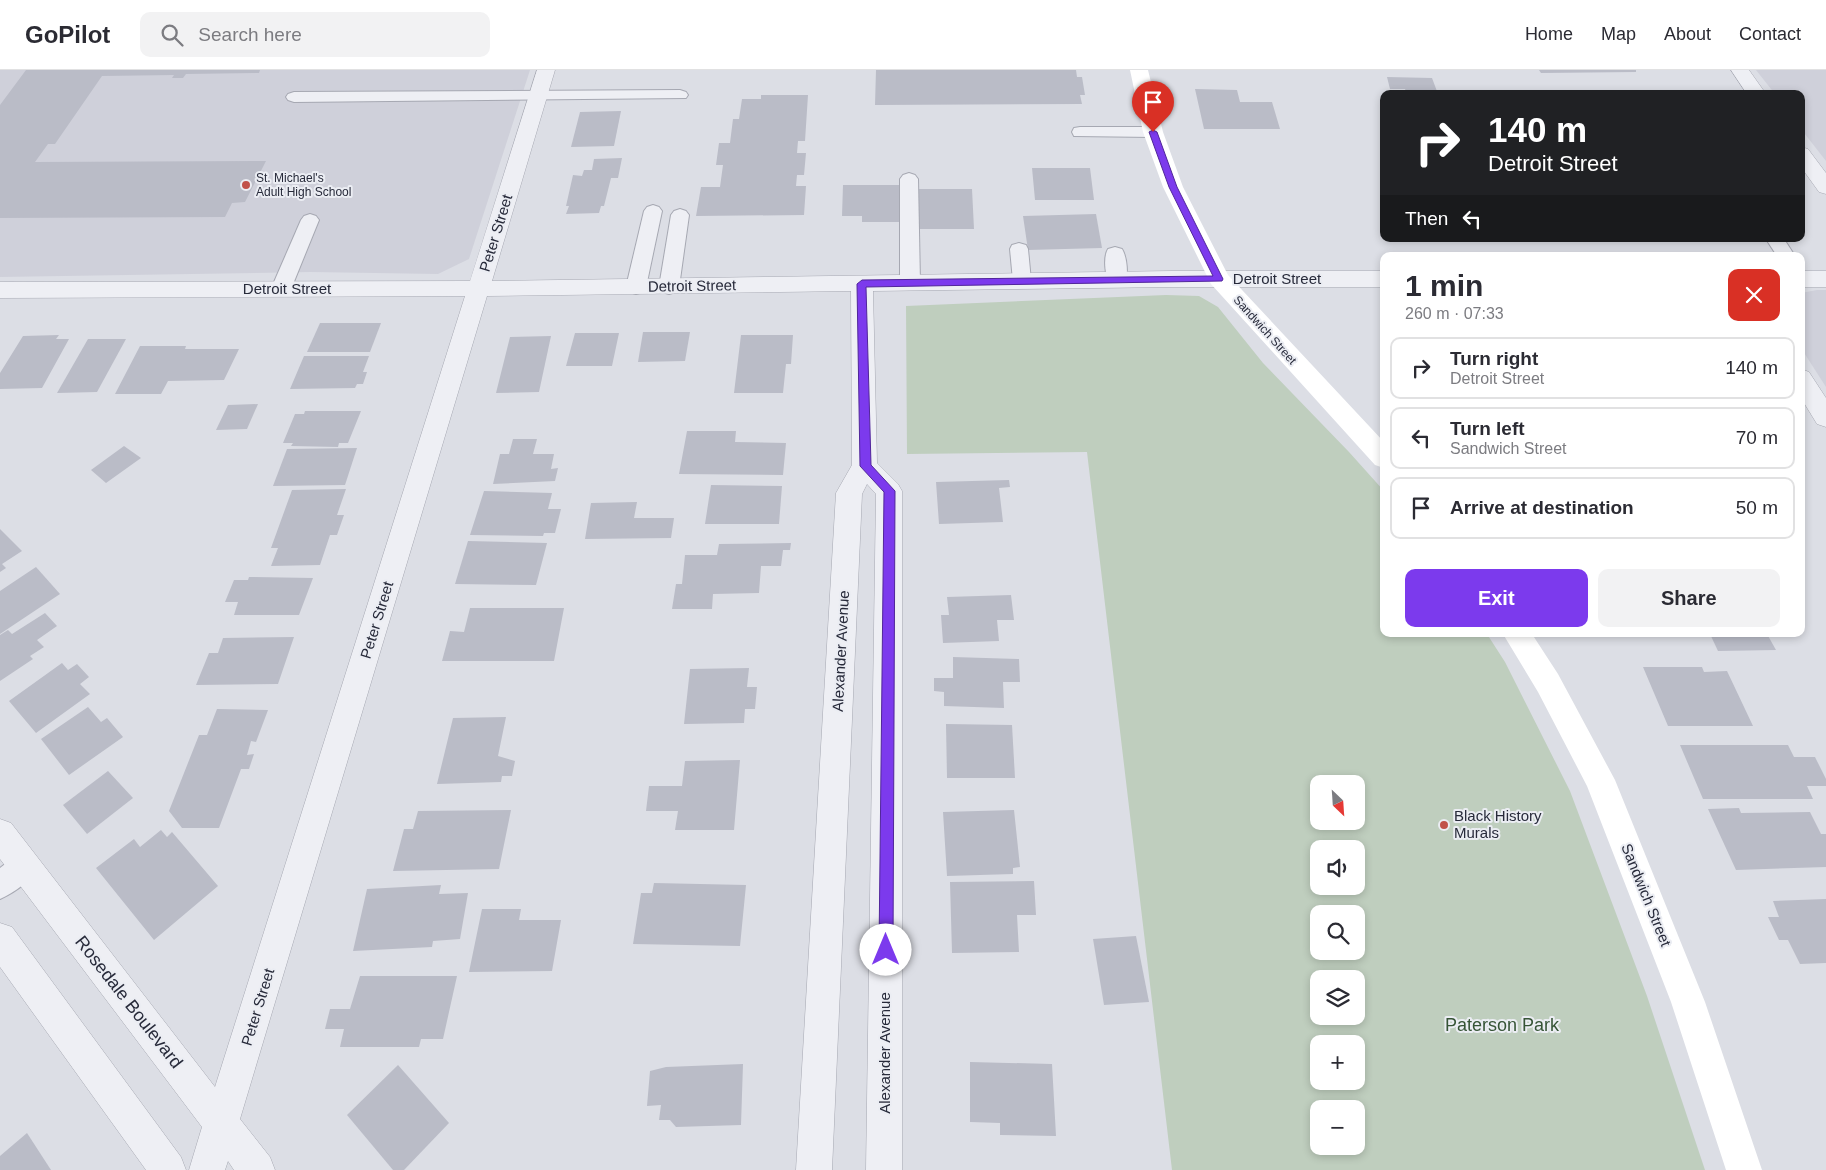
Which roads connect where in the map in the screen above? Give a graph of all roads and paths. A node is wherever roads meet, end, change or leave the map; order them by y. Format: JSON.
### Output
{"nodes":[{"id":1,"x":546,"y":70,"type":"edge"},
{"id":2,"x":1139,"y":70,"type":"edge"},
{"id":3,"x":1740,"y":70,"type":"edge"},
{"id":4,"x":1754,"y":90,"type":"edge"},
{"id":5,"x":680,"y":95,"type":"dead end"},
{"id":6,"x":538,"y":96,"type":"junction"},
{"id":7,"x":294,"y":97,"type":"dead end"},
{"id":8,"x":1080,"y":132,"type":"dead end"},
{"id":9,"x":1153,"y":132,"type":"junction"},
{"id":10,"x":1805,"y":158,"type":"edge"},
{"id":11,"x":909,"y":180,"type":"dead end"},
{"id":12,"x":1826,"y":187,"type":"edge"},
{"id":13,"x":653,"y":211,"type":"dead end"},
{"id":14,"x":680,"y":216,"type":"dead end"},
{"id":15,"x":310,"y":220,"type":"dead end"},
{"id":16,"x":1018,"y":249,"type":"dead end"},
{"id":17,"x":1115,"y":253,"type":"dead end"},
{"id":18,"x":1219,"y":279,"type":"junction"},
{"id":19,"x":1380,"y":279,"type":"edge"},
{"id":20,"x":1805,"y":279,"type":"edge"},
{"id":21,"x":1826,"y":279,"type":"edge"},
{"id":22,"x":1117,"y":280,"type":"junction"},
{"id":23,"x":1022,"y":281,"type":"junction"},
{"id":24,"x":910,"y":283,"type":"junction"},
{"id":25,"x":862,"y":284,"type":"junction"},
{"id":26,"x":636,"y":287,"type":"junction"},
{"id":27,"x":669,"y":287,"type":"junction"},
{"id":28,"x":479,"y":289,"type":"junction"},
{"id":29,"x":0,"y":290,"type":"edge"},
{"id":30,"x":281,"y":290,"type":"junction"},
{"id":31,"x":1805,"y":384,"type":"edge"},
{"id":32,"x":1826,"y":418,"type":"edge"},
{"id":33,"x":1380,"y":454,"type":"edge"},
{"id":34,"x":865,"y":466,"type":"junction"},
{"id":35,"x":1519,"y":637,"type":"edge"},
{"id":36,"x":0,"y":834,"type":"edge"},
{"id":37,"x":12,"y":876,"type":"edge"},
{"id":38,"x":0,"y":939,"type":"edge"},
{"id":39,"x":222,"y":1124,"type":"junction"},
{"id":40,"x":168,"y":1170,"type":"edge"},
{"id":41,"x":207,"y":1170,"type":"edge"},
{"id":42,"x":257,"y":1170,"type":"edge"},
{"id":43,"x":814,"y":1170,"type":"edge"},
{"id":44,"x":884,"y":1170,"type":"edge"},
{"id":45,"x":1744,"y":1170,"type":"edge"}],
"edges":[{"from":1,"to":6,"type":"street","name":"Peter Street"},
{"from":2,"to":9,"type":"main road","name":"Sandwich Street"},
{"from":3,"to":4,"type":"street"},
{"from":5,"to":6,"type":"lane"},
{"from":6,"to":7,"type":"lane"},
{"from":6,"to":28,"type":"street","name":"Peter Street"},
{"from":8,"to":9,"type":"lane"},
{"from":9,"to":18,"type":"main road","name":"Sandwich Street"},
{"from":10,"to":12,"type":"street"},
{"from":11,"to":24,"type":"lane"},
{"from":13,"to":26,"type":"lane"},
{"from":14,"to":27,"type":"lane"},
{"from":15,"to":30,"type":"lane"},
{"from":16,"to":23,"type":"lane"},
{"from":17,"to":22,"type":"lane"},
{"from":18,"to":19,"type":"street","name":"Detroit Street"},
{"from":18,"to":22,"type":"street","name":"Detroit Street"},
{"from":18,"to":33,"type":"main road","name":"Sandwich Street"},
{"from":20,"to":21,"type":"street"},
{"from":22,"to":23,"type":"street","name":"Detroit Street"},
{"from":23,"to":24,"type":"street","name":"Detroit Street"},
{"from":24,"to":25,"type":"street","name":"Detroit Street"},
{"from":25,"to":27,"type":"street","name":"Detroit Street"},
{"from":25,"to":34,"type":"street"},
{"from":26,"to":27,"type":"street","name":"Detroit Street"},
{"from":26,"to":28,"type":"street","name":"Detroit Street"},
{"from":28,"to":30,"type":"street","name":"Detroit Street"},
{"from":28,"to":39,"type":"street","name":"Peter Street"},
{"from":29,"to":30,"type":"street","name":"Detroit Street"},
{"from":31,"to":32,"type":"street"},
{"from":34,"to":43,"type":"street","name":"Alexander Avenue"},
{"from":34,"to":44,"type":"street","name":"Alexander Avenue"},
{"from":35,"to":45,"type":"main road","name":"Sandwich Street"},
{"from":36,"to":37,"type":"street","name":"Rosedale Boulevard"},
{"from":37,"to":39,"type":"street","name":"Rosedale Boulevard"},
{"from":38,"to":40,"type":"street"},
{"from":39,"to":41,"type":"street","name":"Peter Street"},
{"from":39,"to":42,"type":"street","name":"Rosedale Boulevard"}]}
